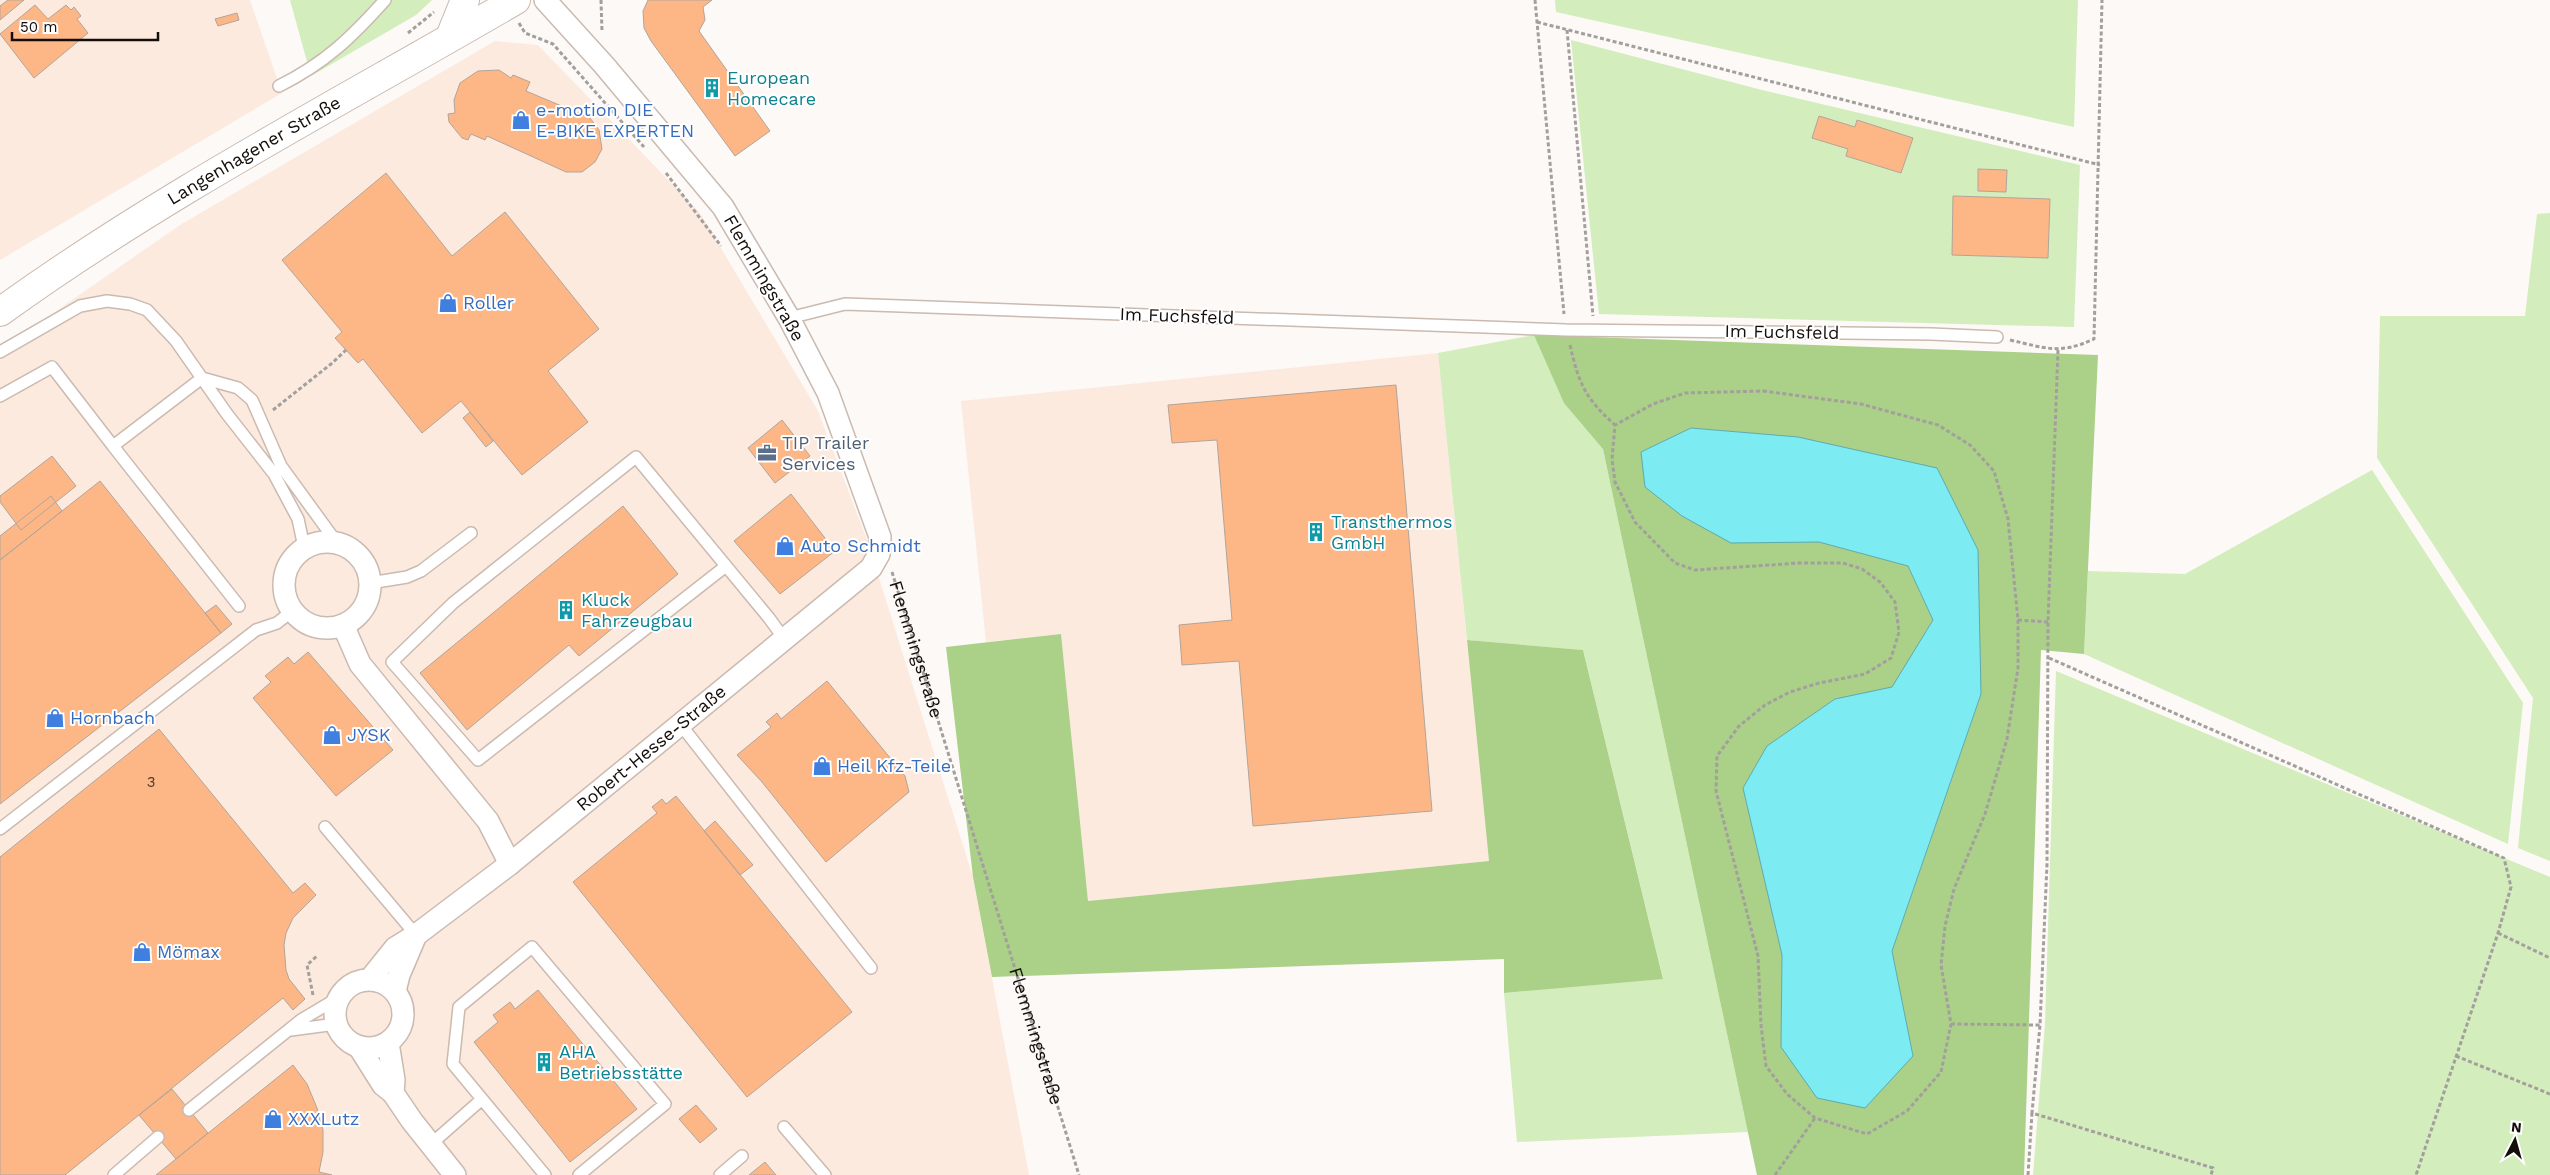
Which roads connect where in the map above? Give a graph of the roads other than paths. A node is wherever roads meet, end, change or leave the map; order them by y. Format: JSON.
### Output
{"nodes":[{"id":1,"x":385,"y":0,"type":"edge"},
{"id":2,"x":465,"y":0,"type":"edge"},
{"id":3,"x":545,"y":0,"type":"edge"},
{"id":4,"x":512,"y":3,"type":"edge"},
{"id":5,"x":450,"y":37,"type":"junction"},
{"id":6,"x":279,"y":86,"type":"dead end"},
{"id":7,"x":0,"y":312,"type":"edge"},
{"id":8,"x":789,"y":318,"type":"junction"},
{"id":9,"x":1997,"y":337,"type":"road end"},
{"id":10,"x":0,"y":352,"type":"edge"},
{"id":11,"x":202,"y":378,"type":"junction"},
{"id":12,"x":0,"y":396,"type":"edge"},
{"id":13,"x":113,"y":446,"type":"junction"},
{"id":14,"x":471,"y":533,"type":"dead end"},
{"id":15,"x":337,"y":543,"type":"junction"},
{"id":16,"x":304,"y":547,"type":"junction"},
{"id":17,"x":879,"y":554,"type":"joint"},
{"id":18,"x":726,"y":566,"type":"junction"},
{"id":19,"x":370,"y":583,"type":"junction"},
{"id":20,"x":239,"y":606,"type":"dead end"},
{"id":21,"x":292,"y":611,"type":"junction"},
{"id":22,"x":343,"y":625,"type":"junction"},
{"id":23,"x":786,"y":640,"type":"junction"},
{"id":24,"x":681,"y":725,"type":"junction"},
{"id":25,"x":325,"y":827,"type":"dead end"},
{"id":26,"x":0,"y":829,"type":"edge"},
{"id":27,"x":510,"y":864,"type":"junction"},
{"id":28,"x":416,"y":935,"type":"junction"},
{"id":29,"x":871,"y":968,"type":"dead end"},
{"id":30,"x":370,"y":979,"type":"junction"},
{"id":31,"x":395,"y":991,"type":"junction"},
{"id":32,"x":338,"y":998,"type":"junction"},
{"id":33,"x":336,"y":1024,"type":"junction"},
{"id":34,"x":291,"y":1030,"type":"junction"},
{"id":35,"x":388,"y":1042,"type":"junction"},
{"id":36,"x":359,"y":1047,"type":"junction"},
{"id":37,"x":393,"y":1093,"type":"junction"},
{"id":38,"x":481,"y":1100,"type":"junction"},
{"id":39,"x":189,"y":1110,"type":"dead end"},
{"id":40,"x":784,"y":1127,"type":"dead end"},
{"id":41,"x":158,"y":1137,"type":"dead end"},
{"id":42,"x":430,"y":1145,"type":"junction"},
{"id":43,"x":742,"y":1156,"type":"dead end"},
{"id":44,"x":114,"y":1175,"type":"edge"},
{"id":45,"x":455,"y":1175,"type":"edge"},
{"id":46,"x":545,"y":1175,"type":"edge"},
{"id":47,"x":579,"y":1175,"type":"edge"},
{"id":48,"x":720,"y":1175,"type":"edge"},
{"id":49,"x":825,"y":1175,"type":"edge"}],
"edges":[{"from":1,"to":6,"type":"lane"},
{"from":2,"to":5,"type":"street"},
{"from":3,"to":8,"type":"street","name":"Flemmingstraße"},
{"from":4,"to":5,"type":"street","name":"Langenhagener Straße"},
{"from":5,"to":7,"type":"street","name":"Langenhagener Straße"},
{"from":8,"to":9,"type":"lane","name":"Im Fuchsfeld"},
{"from":8,"to":17,"type":"street","name":"Flemmingstraße"},
{"from":10,"to":11,"type":"lane"},
{"from":11,"to":13,"type":"lane"},
{"from":11,"to":15,"type":"lane"},
{"from":11,"to":16,"type":"lane"},
{"from":12,"to":13,"type":"lane"},
{"from":13,"to":20,"type":"lane"},
{"from":14,"to":19,"type":"lane"},
{"from":15,"to":16,"type":"street"},
{"from":15,"to":19,"type":"street"},
{"from":16,"to":21,"type":"street"},
{"from":17,"to":23,"type":"street","name":"Robert-Hesse-Straße"},
{"from":18,"to":18,"type":"lane"},
{"from":18,"to":23,"type":"lane"},
{"from":19,"to":22,"type":"street"},
{"from":21,"to":22,"type":"street"},
{"from":21,"to":26,"type":"lane"},
{"from":22,"to":27,"type":"street"},
{"from":23,"to":24,"type":"street","name":"Robert-Hesse-Straße"},
{"from":24,"to":27,"type":"street","name":"Robert-Hesse-Straße"},
{"from":24,"to":29,"type":"lane"},
{"from":25,"to":28,"type":"lane"},
{"from":27,"to":28,"type":"street","name":"Robert-Hesse-Straße"},
{"from":28,"to":30,"type":"street","name":"Robert-Hesse-Straße"},
{"from":28,"to":31,"type":"street","name":"Robert-Hesse-Straße"},
{"from":30,"to":31,"type":"street"},
{"from":30,"to":32,"type":"street"},
{"from":31,"to":35,"type":"street"},
{"from":32,"to":33,"type":"street"},
{"from":32,"to":34,"type":"lane"},
{"from":33,"to":34,"type":"lane"},
{"from":33,"to":36,"type":"street"},
{"from":34,"to":39,"type":"lane"},
{"from":35,"to":36,"type":"street"},
{"from":35,"to":37,"type":"street"},
{"from":36,"to":37,"type":"street"},
{"from":37,"to":42,"type":"street"},
{"from":38,"to":42,"type":"lane"},
{"from":38,"to":46,"type":"lane"},
{"from":38,"to":47,"type":"lane"},
{"from":40,"to":49,"type":"lane"},
{"from":41,"to":44,"type":"lane"},
{"from":42,"to":45,"type":"street"},
{"from":43,"to":48,"type":"lane"}]}
